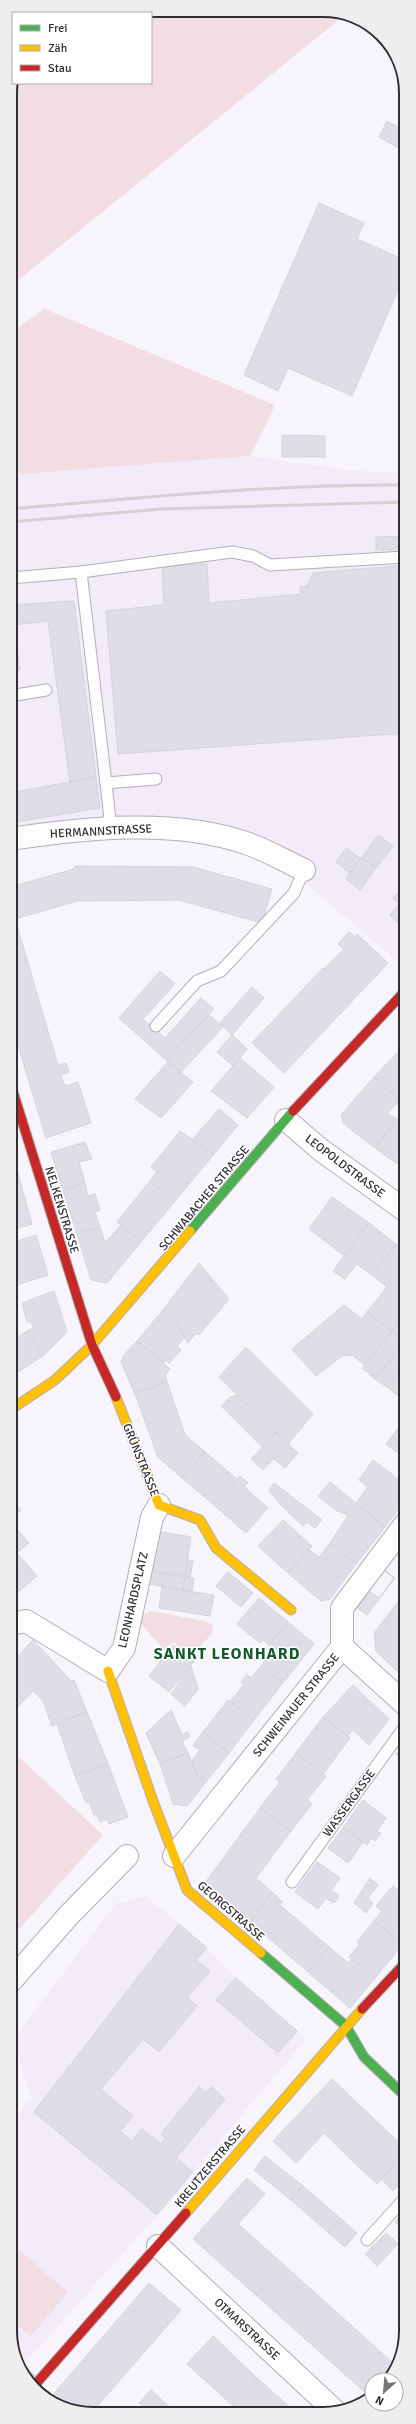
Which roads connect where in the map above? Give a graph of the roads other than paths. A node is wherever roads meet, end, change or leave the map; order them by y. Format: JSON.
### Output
{"nodes":[{"id":1,"x":399,"y":557,"type":"edge"},
{"id":2,"x":81,"y":572,"type":"junction"},
{"id":3,"x":17,"y":577,"type":"edge"},
{"id":4,"x":46,"y":690,"type":"dead end"},
{"id":5,"x":17,"y":695,"type":"edge"},
{"id":6,"x":156,"y":779,"type":"dead end"},
{"id":7,"x":106,"y":783,"type":"junction"},
{"id":8,"x":111,"y":829,"type":"junction"},
{"id":9,"x":17,"y":838,"type":"edge"},
{"id":10,"x":304,"y":870,"type":"joint"},
{"id":11,"x":399,"y":998,"type":"edge"},
{"id":12,"x":156,"y":1026,"type":"dead end"},
{"id":13,"x":286,"y":1120,"type":"junction"},
{"id":14,"x":17,"y":1125,"type":"edge"},
{"id":15,"x":399,"y":1206,"type":"edge"},
{"id":16,"x":92,"y":1345,"type":"junction"},
{"id":17,"x":17,"y":1405,"type":"edge"},
{"id":18,"x":159,"y":1505,"type":"junction"},
{"id":19,"x":399,"y":1533,"type":"edge"},
{"id":20,"x":291,"y":1610,"type":"dead end"},
{"id":21,"x":18,"y":1621,"type":"edge"},
{"id":22,"x":342,"y":1646,"type":"junction"},
{"id":23,"x":108,"y":1671,"type":"junction"},
{"id":24,"x":399,"y":1699,"type":"edge"},
{"id":25,"x":399,"y":1735,"type":"edge"},
{"id":26,"x":126,"y":1856,"type":"dead end"},
{"id":27,"x":174,"y":1856,"type":"junction"},
{"id":28,"x":292,"y":1882,"type":"dead end"},
{"id":29,"x":399,"y":1969,"type":"edge"},
{"id":30,"x":17,"y":1974,"type":"edge"},
{"id":31,"x":346,"y":2026,"type":"junction"},
{"id":32,"x":399,"y":2090,"type":"edge"},
{"id":33,"x":399,"y":2205,"type":"edge"},
{"id":34,"x":367,"y":2240,"type":"dead end"},
{"id":35,"x":158,"y":2246,"type":"junction"},
{"id":36,"x":37,"y":2382,"type":"edge"},
{"id":37,"x":330,"y":2406,"type":"edge"}],
"edges":[{"from":1,"to":2,"type":"lane"},
{"from":2,"to":3,"type":"lane"},
{"from":2,"to":7,"type":"lane"},
{"from":4,"to":5,"type":"lane"},
{"from":6,"to":7,"type":"lane"},
{"from":7,"to":8,"type":"lane"},
{"from":8,"to":9,"type":"street","name":"HERMANNSTRASSE"},
{"from":8,"to":10,"type":"street","name":"HERMANNSTRASSE"},
{"from":10,"to":12,"type":"lane"},
{"from":11,"to":13,"type":"street","name":"SCHWABACHER STRASSE"},
{"from":13,"to":15,"type":"street","name":"LEOPOLDSTRASSE"},
{"from":13,"to":16,"type":"street","name":"SCHWABACHER STRASSE"},
{"from":14,"to":16,"type":"street","name":"NELKENSTRASSE"},
{"from":16,"to":17,"type":"street","name":"SCHWABACHER STRASSE"},
{"from":16,"to":18,"type":"street","name":"GRÜNSTRASSE"},
{"from":18,"to":20,"type":"street","name":"GRÜNSTRASSE"},
{"from":18,"to":23,"type":"street","name":"LEONHARDSPLATZ"},
{"from":19,"to":22,"type":"street","name":"SCHWEINAUER STRASSE"},
{"from":21,"to":23,"type":"street"},
{"from":22,"to":24,"type":"street"},
{"from":22,"to":27,"type":"street","name":"SCHWEINAUER STRASSE"},
{"from":23,"to":27,"type":"street","name":"GEORGSTRASSE"},
{"from":25,"to":28,"type":"lane","name":"WASSERGASSE"},
{"from":26,"to":30,"type":"street"},
{"from":27,"to":31,"type":"street","name":"GEORGSTRASSE"},
{"from":29,"to":31,"type":"street","name":"KREUTZERSTRASSE"},
{"from":31,"to":32,"type":"street","name":"GEORGSTRASSE"},
{"from":31,"to":35,"type":"street","name":"KREUTZERSTRASSE"},
{"from":33,"to":34,"type":"lane"},
{"from":35,"to":36,"type":"street","name":"KREUTZERSTRASSE"},
{"from":35,"to":37,"type":"street","name":"OTMARSTRASSE"}]}
